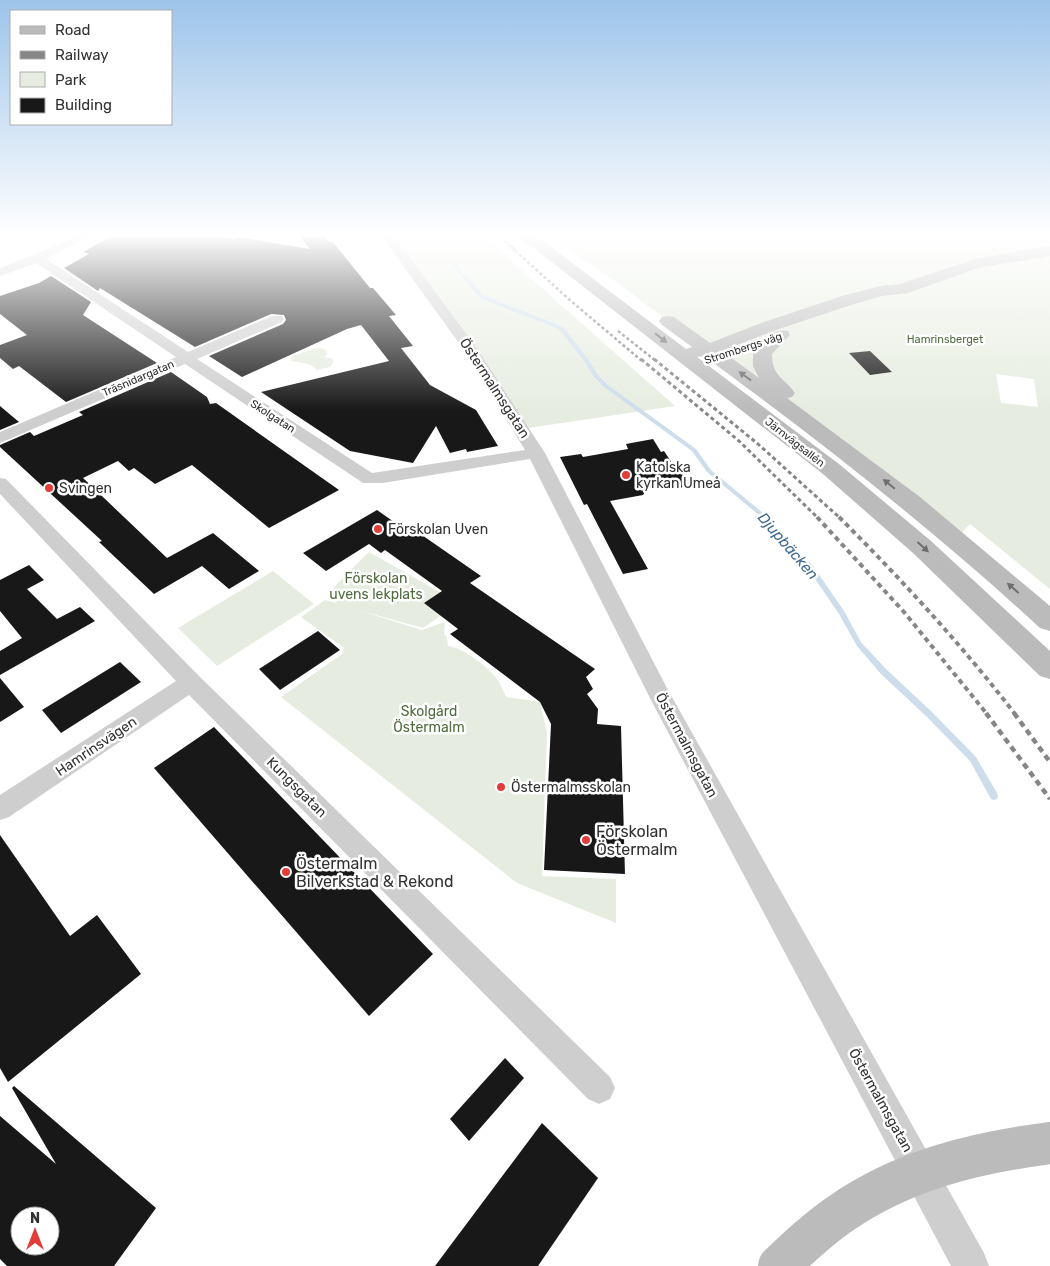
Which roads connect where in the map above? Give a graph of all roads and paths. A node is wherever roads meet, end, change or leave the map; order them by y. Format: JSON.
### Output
{"nodes":[{"id":1,"x":89,"y":293,"type":"edge"},
{"id":2,"x":431,"y":293,"type":"edge"},
{"id":3,"x":610,"y":293,"type":"edge"},
{"id":4,"x":898,"y":293,"type":"edge"},
{"id":5,"x":276,"y":318,"type":"dead end"},
{"id":6,"x":774,"y":331,"type":"junction"},
{"id":7,"x":701,"y":356,"type":"junction"},
{"id":8,"x":186,"y":358,"type":"junction"},
{"id":9,"x":0,"y":438,"type":"edge"},
{"id":10,"x":536,"y":453,"type":"junction"},
{"id":11,"x":858,"y":460,"type":"junction"},
{"id":12,"x":0,"y":483,"type":"edge"},
{"id":13,"x":1050,"y":621,"type":"edge"},
{"id":14,"x":1050,"y":668,"type":"edge"},
{"id":15,"x":191,"y":682,"type":"junction"},
{"id":16,"x":0,"y":809,"type":"edge"},
{"id":17,"x":599,"y":1088,"type":"dead end"},
{"id":18,"x":1050,"y":1143,"type":"edge"},
{"id":19,"x":779,"y":1266,"type":"edge"},
{"id":20,"x":971,"y":1266,"type":"edge"}],
"edges":[{"from":1,"to":8,"type":"street","name":"Skolgatan"},
{"from":2,"to":10,"type":"street","name":"Östermalmsgatan"},
{"from":3,"to":7,"type":"main road","name":"Järnvägsallén","one_way":true},
{"from":4,"to":6,"type":"main road","name":"Strombergs väg"},
{"from":5,"to":8,"type":"street","name":"Träsnidargatan"},
{"from":6,"to":7,"type":"main road","name":"Strombergs väg"},
{"from":6,"to":7,"type":"main road","name":"Järnvägsallén"},
{"from":6,"to":11,"type":"main road"},
{"from":11,"to":7,"type":"main road","name":"Järnvägsallén","one_way":true},
{"from":7,"to":14,"type":"main road","name":"Järnvägsallén","one_way":true},
{"from":8,"to":9,"type":"street","name":"Träsnidargatan"},
{"from":8,"to":10,"type":"street","name":"Skolgatan"},
{"from":10,"to":20,"type":"street","name":"Östermalmsgatan"},
{"from":13,"to":11,"type":"main road","name":"Järnvägsallén","one_way":true},
{"from":12,"to":15,"type":"street","name":"Kungsgatan"},
{"from":15,"to":16,"type":"street","name":"Hamrinsvägen"},
{"from":15,"to":17,"type":"street","name":"Kungsgatan"},
{"from":18,"to":19,"type":"main road","bridge":true}]}
